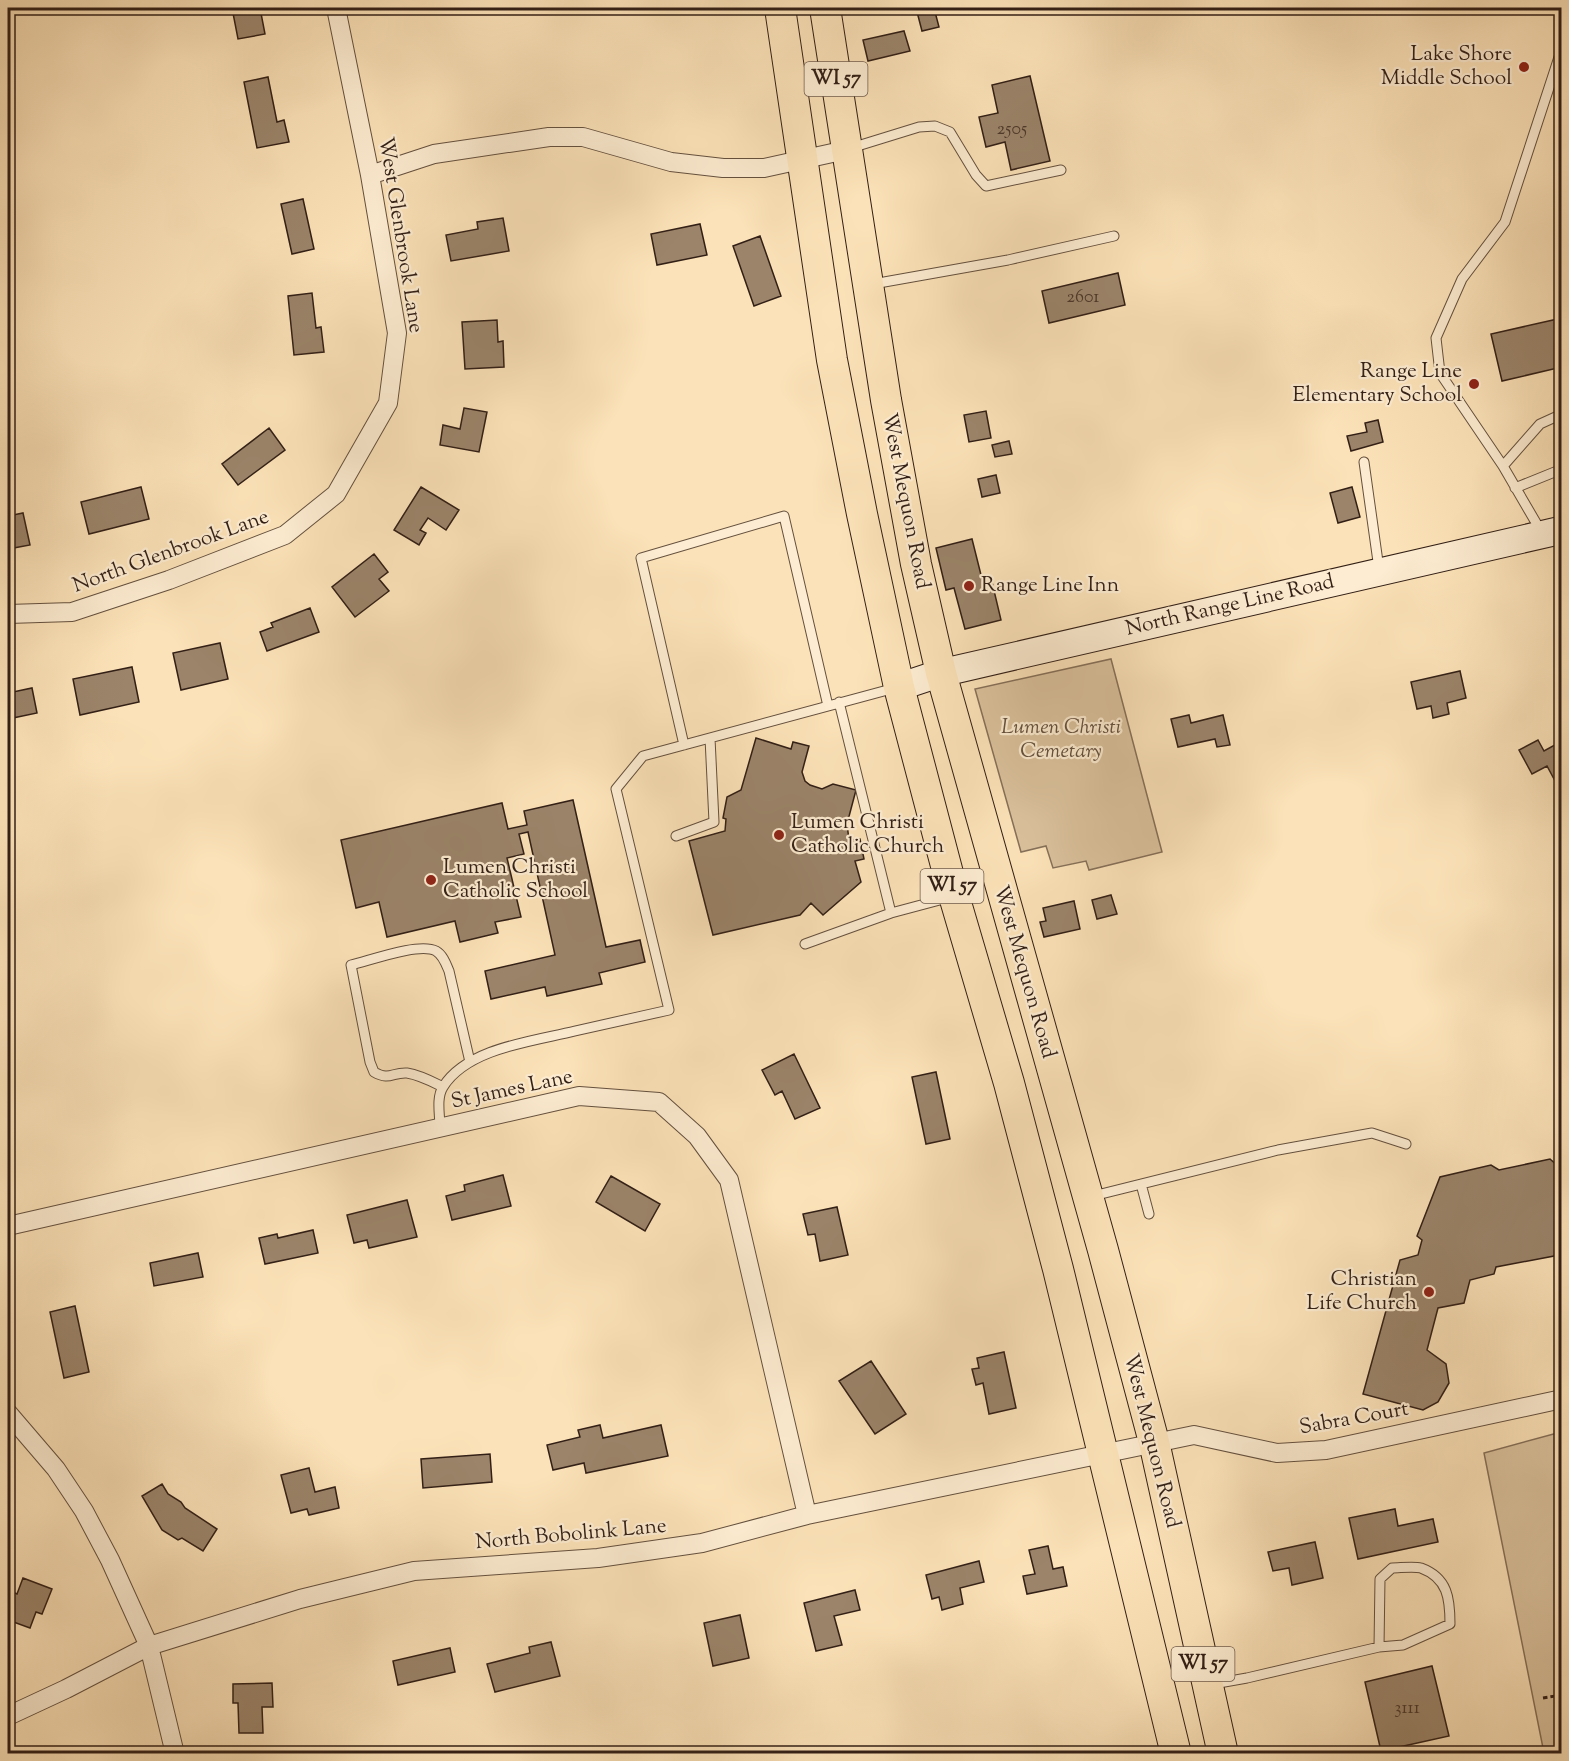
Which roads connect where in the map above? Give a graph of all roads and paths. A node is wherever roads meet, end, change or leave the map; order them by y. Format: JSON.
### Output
{"nodes":[{"id":1,"x":336,"y":8,"type":"edge"},
{"id":2,"x":780,"y":8,"type":"edge"},
{"id":3,"x":825,"y":8,"type":"edge"},
{"id":4,"x":1562,"y":48,"type":"edge"},
{"id":5,"x":846,"y":150,"type":"junction"},
{"id":6,"x":804,"y":160,"type":"junction"},
{"id":7,"x":1061,"y":170,"type":"dead end"},
{"id":8,"x":370,"y":175,"type":"junction"},
{"id":9,"x":1114,"y":236,"type":"dead end"},
{"id":10,"x":868,"y":284,"type":"junction"},
{"id":11,"x":1562,"y":414,"type":"edge"},
{"id":12,"x":1364,"y":462,"type":"dead end"},
{"id":13,"x":1503,"y":466,"type":"junction"},
{"id":14,"x":1562,"y":469,"type":"edge"},
{"id":15,"x":1515,"y":488,"type":"junction"},
{"id":16,"x":336,"y":494,"type":"joint"},
{"id":17,"x":1552,"y":532,"type":"edge"},
{"id":18,"x":1380,"y":571,"type":"junction"},
{"id":19,"x":8,"y":614,"type":"edge"},
{"id":20,"x":941,"y":673,"type":"junction"},
{"id":21,"x":899,"y":687,"type":"junction"},
{"id":22,"x":839,"y":702,"type":"junction"},
{"id":23,"x":828,"y":706,"type":"junction"},
{"id":24,"x":710,"y":738,"type":"junction"},
{"id":25,"x":684,"y":745,"type":"junction"},
{"id":26,"x":676,"y":836,"type":"dead end"},
{"id":27,"x":954,"y":896,"type":"junction"},
{"id":28,"x":891,"y":913,"type":"junction"},
{"id":29,"x":806,"y":944,"type":"dead end"},
{"id":30,"x":470,"y":1062,"type":"junction"},
{"id":31,"x":443,"y":1087,"type":"junction"},
{"id":32,"x":440,"y":1128,"type":"junction"},
{"id":33,"x":1406,"y":1144,"type":"dead end"},
{"id":34,"x":1141,"y":1184,"type":"junction"},
{"id":35,"x":1088,"y":1197,"type":"junction"},
{"id":36,"x":1149,"y":1214,"type":"dead end"},
{"id":37,"x":8,"y":1226,"type":"edge"},
{"id":38,"x":1562,"y":1399,"type":"edge"},
{"id":39,"x":8,"y":1413,"type":"edge"},
{"id":40,"x":1154,"y":1442,"type":"junction"},
{"id":41,"x":1104,"y":1454,"type":"junction"},
{"id":42,"x":807,"y":1515,"type":"junction"},
{"id":43,"x":148,"y":1646,"type":"junction"},
{"id":44,"x":1379,"y":1647,"type":"junction"},
{"id":45,"x":1208,"y":1684,"type":"junction"},
{"id":46,"x":1562,"y":1695,"type":"edge"},
{"id":47,"x":1543,"y":1698,"type":"dead end"},
{"id":48,"x":8,"y":1716,"type":"edge"},
{"id":49,"x":176,"y":1754,"type":"edge"},
{"id":50,"x":1176,"y":1754,"type":"edge"},
{"id":51,"x":1223,"y":1754,"type":"edge"}],
"edges":[{"from":1,"to":8,"type":"street","name":"West Glenbrook Lane"},
{"from":2,"to":6,"type":"main road","name":"West Mequon Road","number":"WI 57"},
{"from":3,"to":5,"type":"main road","name":"West Mequon Road","number":"WI 57"},
{"from":4,"to":13,"type":"lane"},
{"from":5,"to":6,"type":"street"},
{"from":5,"to":7,"type":"lane"},
{"from":5,"to":10,"type":"main road","name":"West Mequon Road","number":"WI 57"},
{"from":6,"to":8,"type":"street"},
{"from":6,"to":21,"type":"main road","name":"West Mequon Road","number":"WI 57"},
{"from":8,"to":16,"type":"street","name":"West Glenbrook Lane"},
{"from":9,"to":10,"type":"lane"},
{"from":10,"to":20,"type":"main road","name":"West Mequon Road","number":"WI 57"},
{"from":11,"to":13,"type":"lane"},
{"from":12,"to":18,"type":"lane"},
{"from":13,"to":15,"type":"lane"},
{"from":14,"to":15,"type":"lane"},
{"from":15,"to":17,"type":"lane"},
{"from":16,"to":19,"type":"street","name":"North Glenbrook Lane"},
{"from":17,"to":18,"type":"street","name":"North Range Line Road"},
{"from":18,"to":20,"type":"street","name":"North Range Line Road"},
{"from":20,"to":21,"type":"street","name":"North Range Line Road"},
{"from":20,"to":35,"type":"main road","name":"West Mequon Road","number":"WI 57"},
{"from":21,"to":22,"type":"lane"},
{"from":21,"to":27,"type":"main road","name":"West Mequon Road","number":"WI 57"},
{"from":22,"to":23,"type":"lane"},
{"from":22,"to":28,"type":"lane"},
{"from":23,"to":24,"type":"lane"},
{"from":23,"to":25,"type":"lane"},
{"from":24,"to":25,"type":"lane"},
{"from":24,"to":26,"type":"lane"},
{"from":25,"to":30,"type":"lane"},
{"from":27,"to":28,"type":"lane"},
{"from":27,"to":41,"type":"main road","name":"West Mequon Road","number":"WI 57"},
{"from":28,"to":29,"type":"lane"},
{"from":30,"to":31,"type":"lane"},
{"from":30,"to":31,"type":"lane"},
{"from":31,"to":32,"type":"lane"},
{"from":32,"to":37,"type":"street","name":"St James Lane"},
{"from":32,"to":42,"type":"street","name":"St James Lane"},
{"from":33,"to":34,"type":"lane"},
{"from":34,"to":35,"type":"lane"},
{"from":34,"to":36,"type":"lane"},
{"from":35,"to":40,"type":"main road","name":"West Mequon Road","number":"WI 57"},
{"from":38,"to":40,"type":"street","name":"Sabra Court"},
{"from":39,"to":43,"type":"street"},
{"from":40,"to":41,"type":"street","name":"North Bobolink Lane"},
{"from":40,"to":45,"type":"main road","name":"West Mequon Road","number":"WI 57"},
{"from":41,"to":42,"type":"street","name":"North Bobolink Lane"},
{"from":41,"to":50,"type":"main road","name":"West Mequon Road","number":"WI 57"},
{"from":42,"to":43,"type":"street","name":"North Bobolink Lane"},
{"from":43,"to":48,"type":"street","name":"North Bobolink Lane"},
{"from":43,"to":49,"type":"street"},
{"from":44,"to":44,"type":"lane"},
{"from":44,"to":45,"type":"lane"},
{"from":45,"to":51,"type":"main road","name":"West Mequon Road","number":"WI 57"},
{"from":46,"to":47,"type":"path"}]}
